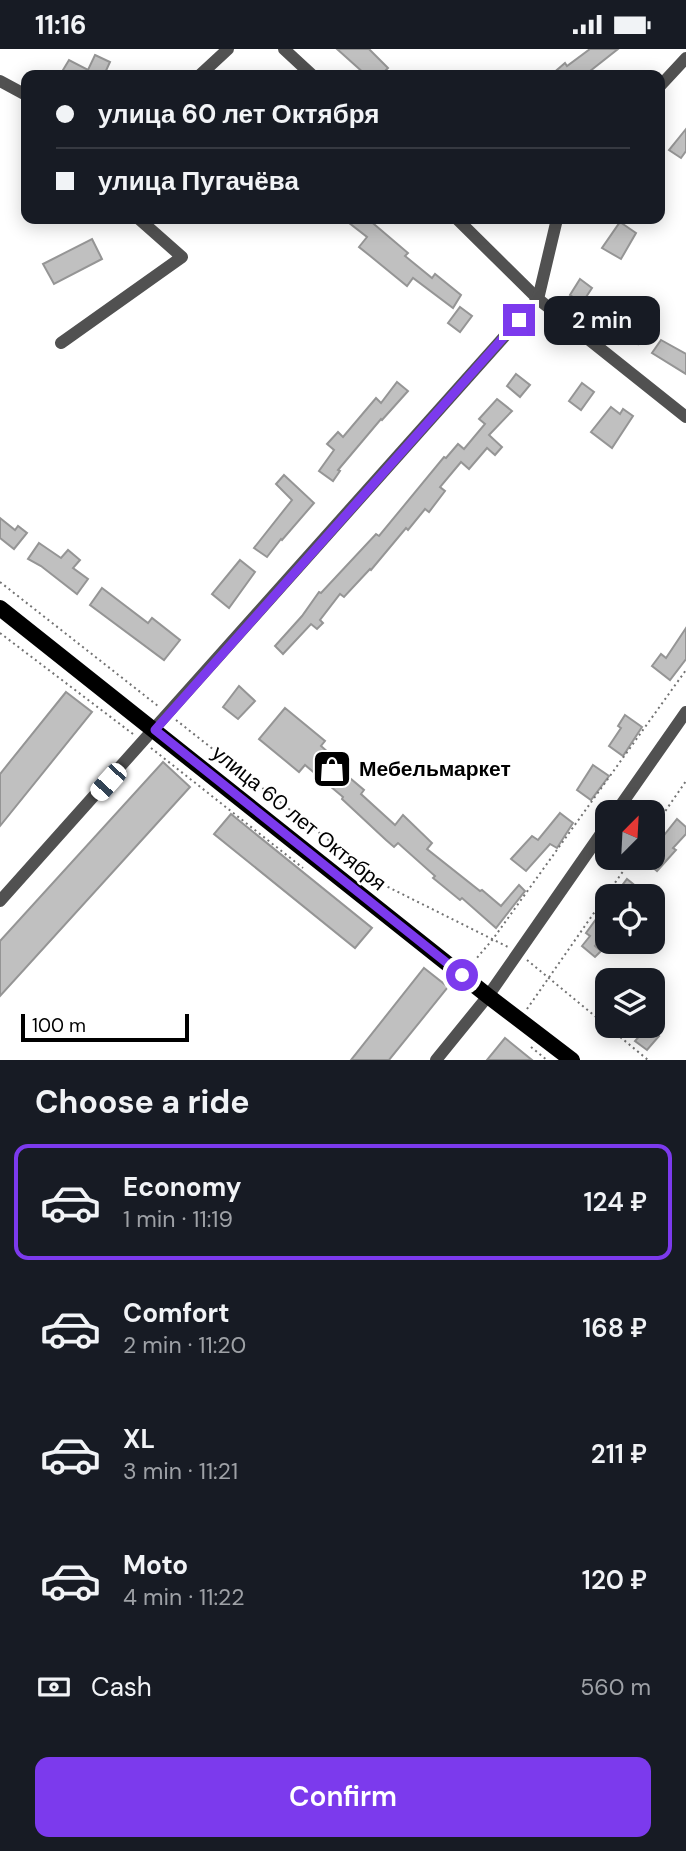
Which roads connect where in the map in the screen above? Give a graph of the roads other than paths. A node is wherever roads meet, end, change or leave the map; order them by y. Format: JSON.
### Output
{"nodes":[{"id":1,"x":228,"y":49,"type":"edge"},
{"id":2,"x":284,"y":49,"type":"edge"},
{"id":3,"x":686,"y":58,"type":"edge"},
{"id":4,"x":205,"y":70,"type":"edge"},
{"id":5,"x":307,"y":70,"type":"edge"},
{"id":6,"x":0,"y":81,"type":"edge"},
{"id":7,"x":665,"y":81,"type":"edge"},
{"id":8,"x":21,"y":92,"type":"edge"},
{"id":9,"x":145,"y":224,"type":"edge"},
{"id":10,"x":462,"y":224,"type":"edge"},
{"id":11,"x":556,"y":224,"type":"edge"},
{"id":12,"x":538,"y":299,"type":"junction"},
{"id":13,"x":61,"y":343,"type":"dead end"},
{"id":14,"x":686,"y":417,"type":"edge"},
{"id":15,"x":0,"y":608,"type":"edge"},
{"id":16,"x":686,"y":712,"type":"edge"},
{"id":17,"x":149,"y":736,"type":"junction"},
{"id":18,"x":624,"y":800,"type":"edge"},
{"id":19,"x":595,"y":842,"type":"edge"},
{"id":20,"x":0,"y":901,"type":"edge"},
{"id":21,"x":488,"y":996,"type":"junction"},
{"id":22,"x":436,"y":1060,"type":"edge"},
{"id":23,"x":572,"y":1060,"type":"edge"}],
"edges":[{"from":1,"to":4,"type":"street"},
{"from":2,"to":5,"type":"street"},
{"from":3,"to":7,"type":"street"},
{"from":6,"to":8,"type":"street"},
{"from":9,"to":13,"type":"street"},
{"from":10,"to":12,"type":"street"},
{"from":11,"to":12,"type":"street"},
{"from":12,"to":14,"type":"street"},
{"from":12,"to":17,"type":"street"},
{"from":15,"to":17,"type":"main road","name":"улица 60 лет Октября"},
{"from":16,"to":18,"type":"street"},
{"from":17,"to":20,"type":"street"},
{"from":17,"to":21,"type":"main road","name":"улица 60 лет Октября"},
{"from":19,"to":21,"type":"street"},
{"from":21,"to":22,"type":"street"},
{"from":21,"to":23,"type":"main road","name":"улица 60 лет Октября"}]}
